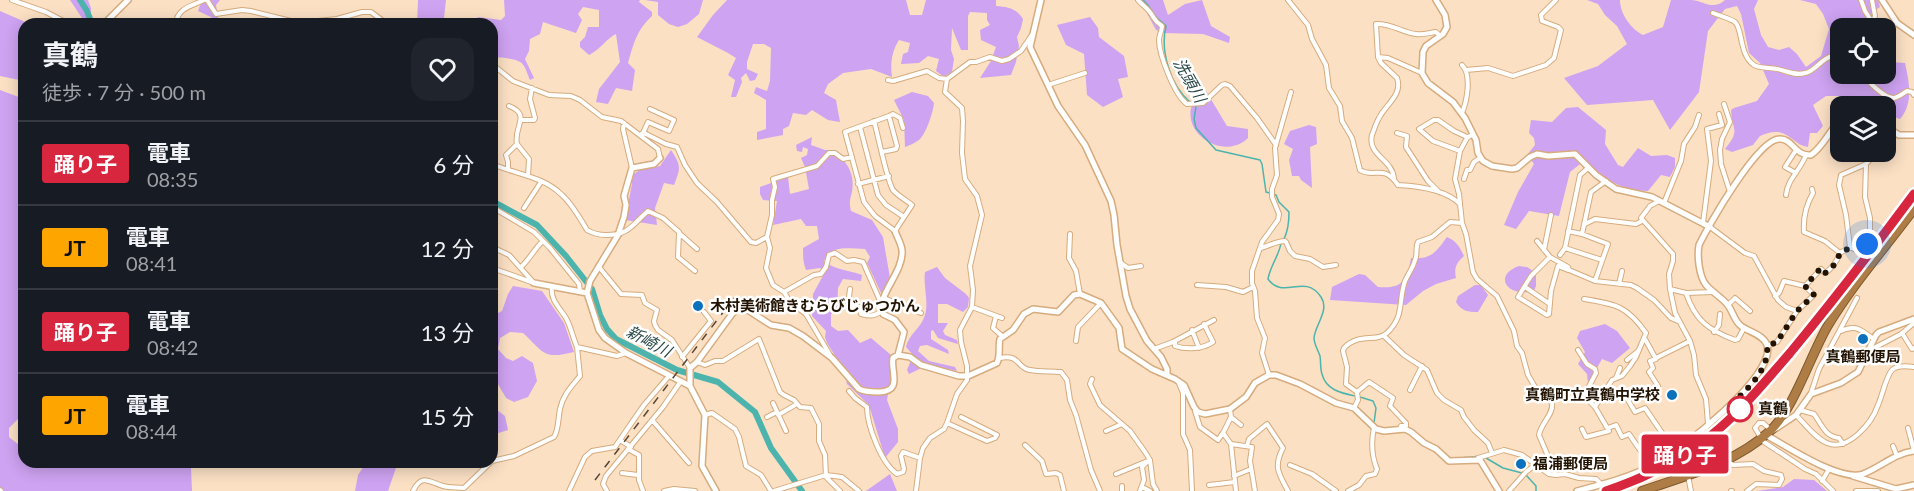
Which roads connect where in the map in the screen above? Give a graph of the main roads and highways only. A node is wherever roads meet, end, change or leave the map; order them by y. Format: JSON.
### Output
{"nodes":[{"id":1,"x":1914,"y":209,"type":"edge"},
{"id":2,"x":1642,"y":491,"type":"edge"}],
"edges":[{"from":1,"to":2,"type":"highway"}]}
